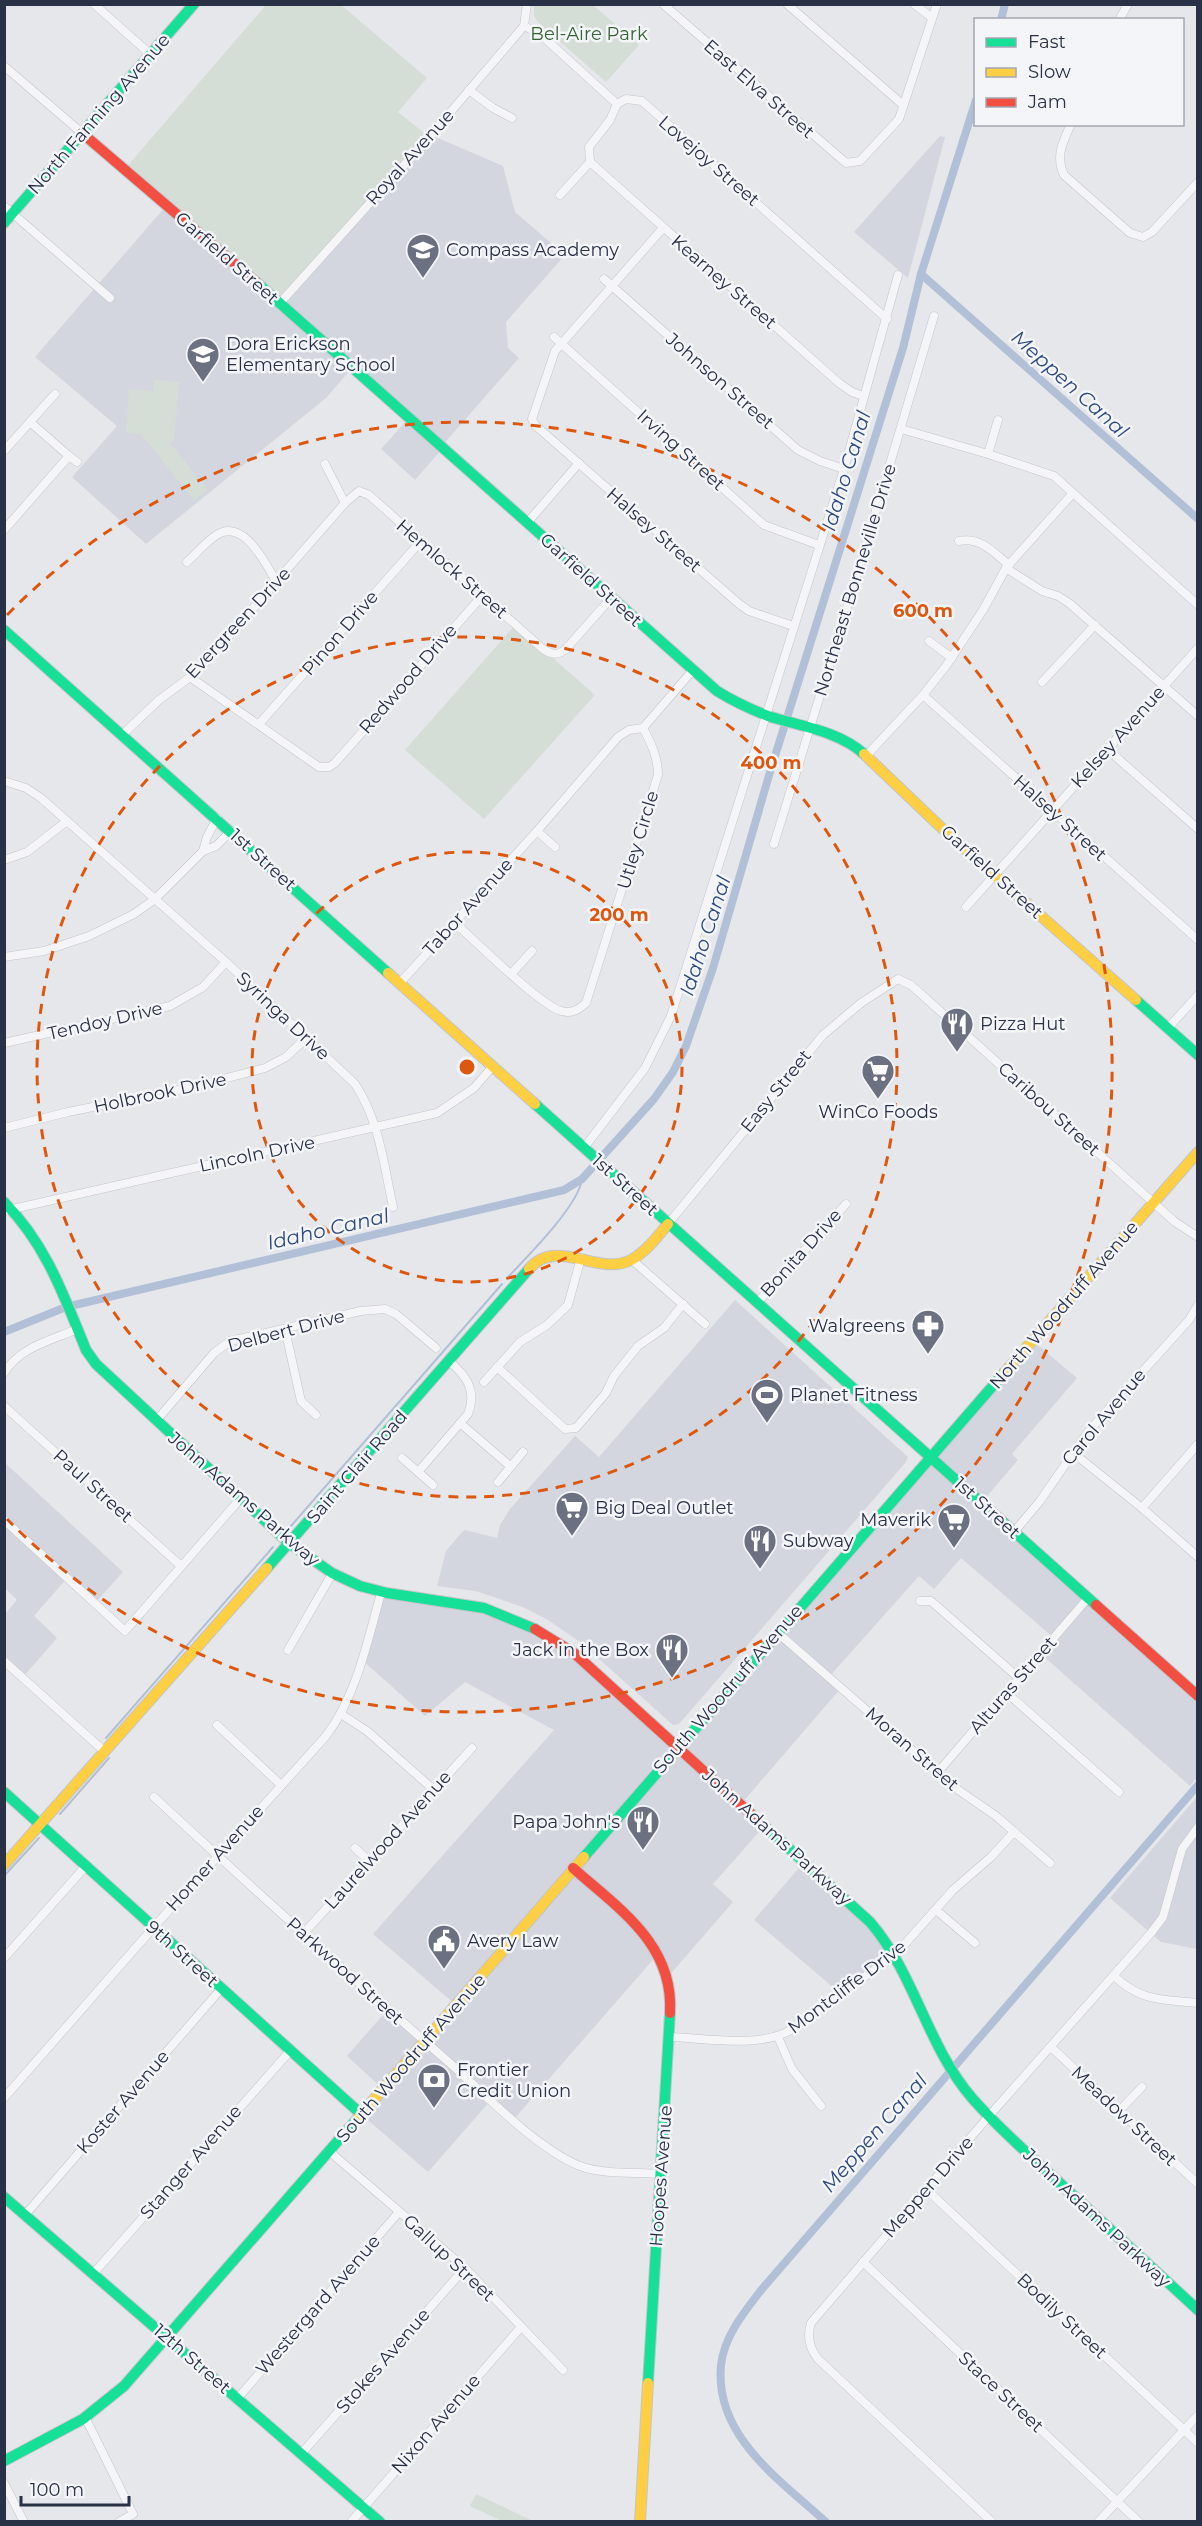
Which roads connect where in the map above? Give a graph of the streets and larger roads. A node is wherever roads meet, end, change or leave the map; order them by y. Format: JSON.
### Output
{"nodes":[{"id":1,"x":94,"y":4,"type":"edge"},
{"id":2,"x":194,"y":4,"type":"edge"},
{"id":3,"x":527,"y":4,"type":"edge"},
{"id":4,"x":663,"y":4,"type":"edge"},
{"id":5,"x":787,"y":4,"type":"edge"},
{"id":6,"x":914,"y":4,"type":"edge"},
{"id":7,"x":937,"y":4,"type":"edge"},
{"id":8,"x":1128,"y":4,"type":"edge"},
{"id":9,"x":931,"y":17,"type":"junction"},
{"id":10,"x":1120,"y":18,"type":"edge"},
{"id":11,"x":524,"y":26,"type":"junction"},
{"id":12,"x":150,"y":54,"type":"junction"},
{"id":13,"x":4,"y":66,"type":"edge"},
{"id":14,"x":469,"y":90,"type":"junction"},
{"id":15,"x":617,"y":104,"type":"junction"},
{"id":16,"x":902,"y":104,"type":"junction"},
{"id":17,"x":512,"y":118,"type":"dead end"},
{"id":18,"x":1070,"y":126,"type":"edge"},
{"id":19,"x":82,"y":133,"type":"junction"},
{"id":20,"x":590,"y":162,"type":"junction"},
{"id":21,"x":1197,"y":182,"type":"edge"},
{"id":22,"x":560,"y":195,"type":"dead end"},
{"id":23,"x":9,"y":209,"type":"edge"},
{"id":24,"x":4,"y":223,"type":"edge"},
{"id":25,"x":663,"y":228,"type":"junction"},
{"id":26,"x":898,"y":275,"type":"dead end"},
{"id":27,"x":604,"y":279,"type":"dead end"},
{"id":28,"x":611,"y":286,"type":"junction"},
{"id":29,"x":110,"y":298,"type":"dead end"},
{"id":30,"x":280,"y":303,"type":"junction"},
{"id":31,"x":934,"y":316,"type":"dead end"},
{"id":32,"x":887,"y":319,"type":"junction"},
{"id":33,"x":554,"y":337,"type":"dead end"},
{"id":34,"x":562,"y":344,"type":"junction"},
{"id":35,"x":55,"y":394,"type":"dead end"},
{"id":36,"x":863,"y":396,"type":"junction"},
{"id":37,"x":998,"y":420,"type":"dead end"},
{"id":38,"x":30,"y":422,"type":"junction"},
{"id":39,"x":902,"y":429,"type":"junction"},
{"id":40,"x":4,"y":451,"type":"edge"},
{"id":41,"x":988,"y":454,"type":"junction"},
{"id":42,"x":69,"y":456,"type":"junction"},
{"id":43,"x":77,"y":462,"type":"dead end"},
{"id":44,"x":325,"y":464,"type":"dead end"},
{"id":45,"x":579,"y":464,"type":"junction"},
{"id":46,"x":844,"y":469,"type":"junction"},
{"id":47,"x":1073,"y":493,"type":"junction"},
{"id":48,"x":345,"y":503,"type":"junction"},
{"id":49,"x":527,"y":523,"type":"junction"},
{"id":50,"x":4,"y":530,"type":"edge"},
{"id":51,"x":421,"y":541,"type":"junction"},
{"id":52,"x":959,"y":541,"type":"dead end"},
{"id":53,"x":819,"y":545,"type":"junction"},
{"id":54,"x":187,"y":562,"type":"dead end"},
{"id":55,"x":1008,"y":567,"type":"junction"},
{"id":56,"x":276,"y":581,"type":"junction"},
{"id":57,"x":482,"y":596,"type":"junction"},
{"id":58,"x":611,"y":598,"type":"junction"},
{"id":59,"x":1197,"y":604,"type":"edge"},
{"id":60,"x":4,"y":621,"type":"edge"},
{"id":61,"x":1095,"y":625,"type":"junction"},
{"id":62,"x":793,"y":626,"type":"junction"},
{"id":63,"x":4,"y":630,"type":"edge"},
{"id":64,"x":929,"y":640,"type":"dead end"},
{"id":65,"x":1197,"y":648,"type":"edge"},
{"id":66,"x":952,"y":658,"type":"junction"},
{"id":67,"x":693,"y":670,"type":"junction"},
{"id":68,"x":54,"y":672,"type":"junction"},
{"id":69,"x":190,"y":677,"type":"junction"},
{"id":70,"x":1042,"y":682,"type":"dead end"},
{"id":71,"x":1164,"y":686,"type":"junction"},
{"id":72,"x":923,"y":696,"type":"junction"},
{"id":73,"x":766,"y":715,"type":"junction"},
{"id":74,"x":1197,"y":716,"type":"edge"},
{"id":75,"x":259,"y":724,"type":"junction"},
{"id":76,"x":809,"y":727,"type":"junction"},
{"id":77,"x":644,"y":728,"type":"junction"},
{"id":78,"x":123,"y":734,"type":"junction"},
{"id":79,"x":1107,"y":749,"type":"junction"},
{"id":80,"x":866,"y":756,"type":"junction"},
{"id":81,"x":4,"y":781,"type":"edge"},
{"id":82,"x":1052,"y":810,"type":"junction"},
{"id":83,"x":218,"y":818,"type":"junction"},
{"id":84,"x":67,"y":821,"type":"junction"},
{"id":85,"x":1197,"y":829,"type":"edge"},
{"id":86,"x":231,"y":831,"type":"junction"},
{"id":87,"x":537,"y":831,"type":"junction"},
{"id":88,"x":774,"y":844,"type":"dead end"},
{"id":89,"x":555,"y":847,"type":"dead end"},
{"id":90,"x":203,"y":851,"type":"junction"},
{"id":91,"x":4,"y":860,"type":"edge"},
{"id":92,"x":994,"y":875,"type":"junction"},
{"id":93,"x":155,"y":899,"type":"junction"},
{"id":94,"x":966,"y":907,"type":"dead end"},
{"id":95,"x":454,"y":922,"type":"junction"},
{"id":96,"x":1197,"y":940,"type":"edge"},
{"id":97,"x":532,"y":951,"type":"dead end"},
{"id":98,"x":4,"y":957,"type":"edge"},
{"id":99,"x":226,"y":962,"type":"junction"},
{"id":100,"x":512,"y":973,"type":"junction"},
{"id":101,"x":902,"y":980,"type":"joint"},
{"id":102,"x":400,"y":983,"type":"junction"},
{"id":103,"x":1197,"y":995,"type":"edge"},
{"id":104,"x":1168,"y":1028,"type":"junction"},
{"id":105,"x":306,"y":1038,"type":"junction"},
{"id":106,"x":4,"y":1043,"type":"edge"},
{"id":107,"x":1197,"y":1055,"type":"edge"},
{"id":108,"x":493,"y":1066,"type":"junction"},
{"id":109,"x":4,"y":1128,"type":"edge"},
{"id":110,"x":375,"y":1129,"type":"junction"},
{"id":111,"x":587,"y":1151,"type":"junction"},
{"id":112,"x":1197,"y":1152,"type":"edge"},
{"id":113,"x":1153,"y":1202,"type":"junction"},
{"id":114,"x":846,"y":1204,"type":"dead end"},
{"id":115,"x":7,"y":1207,"type":"edge"},
{"id":116,"x":393,"y":1207,"type":"dead end"},
{"id":117,"x":668,"y":1224,"type":"junction"},
{"id":118,"x":1197,"y":1237,"type":"edge"},
{"id":119,"x":581,"y":1258,"type":"junction"},
{"id":120,"x":631,"y":1259,"type":"junction"},
{"id":121,"x":757,"y":1303,"type":"junction"},
{"id":122,"x":683,"y":1304,"type":"junction"},
{"id":123,"x":1197,"y":1305,"type":"edge"},
{"id":124,"x":705,"y":1324,"type":"dead end"},
{"id":125,"x":77,"y":1329,"type":"junction"},
{"id":126,"x":285,"y":1329,"type":"junction"},
{"id":127,"x":436,"y":1348,"type":"dead end"},
{"id":128,"x":449,"y":1361,"type":"junction"},
{"id":129,"x":497,"y":1367,"type":"junction"},
{"id":130,"x":4,"y":1373,"type":"edge"},
{"id":131,"x":484,"y":1382,"type":"dead end"},
{"id":132,"x":4,"y":1406,"type":"edge"},
{"id":133,"x":316,"y":1416,"type":"dead end"},
{"id":134,"x":156,"y":1421,"type":"junction"},
{"id":135,"x":460,"y":1423,"type":"junction"},
{"id":136,"x":1197,"y":1444,"type":"edge"},
{"id":137,"x":523,"y":1452,"type":"dead end"},
{"id":138,"x":1072,"y":1452,"type":"junction"},
{"id":139,"x":402,"y":1458,"type":"dead end"},
{"id":140,"x":930,"y":1458,"type":"junction"},
{"id":141,"x":510,"y":1466,"type":"junction"},
{"id":142,"x":418,"y":1472,"type":"junction"},
{"id":143,"x":498,"y":1482,"type":"dead end"},
{"id":144,"x":433,"y":1485,"type":"dead end"},
{"id":145,"x":240,"y":1499,"type":"junction"},
{"id":146,"x":1142,"y":1508,"type":"junction"},
{"id":147,"x":4,"y":1520,"type":"edge"},
{"id":148,"x":1014,"y":1532,"type":"junction"},
{"id":149,"x":289,"y":1543,"type":"junction"},
{"id":150,"x":1197,"y":1557,"type":"edge"},
{"id":151,"x":181,"y":1566,"type":"junction"},
{"id":152,"x":332,"y":1574,"type":"junction"},
{"id":153,"x":381,"y":1593,"type":"junction"},
{"id":154,"x":1088,"y":1598,"type":"junction"},
{"id":155,"x":920,"y":1601,"type":"dead end"},
{"id":156,"x":778,"y":1633,"type":"junction"},
{"id":157,"x":288,"y":1650,"type":"dead end"},
{"id":158,"x":4,"y":1660,"type":"edge"},
{"id":159,"x":1020,"y":1679,"type":"junction"},
{"id":160,"x":1007,"y":1693,"type":"junction"},
{"id":161,"x":1197,"y":1696,"type":"edge"},
{"id":162,"x":341,"y":1714,"type":"junction"},
{"id":163,"x":217,"y":1725,"type":"dead end"},
{"id":164,"x":678,"y":1746,"type":"junction"},
{"id":165,"x":472,"y":1748,"type":"dead end"},
{"id":166,"x":104,"y":1751,"type":"junction"},
{"id":167,"x":938,"y":1772,"type":"junction"},
{"id":168,"x":282,"y":1785,"type":"junction"},
{"id":169,"x":433,"y":1789,"type":"junction"},
{"id":170,"x":4,"y":1792,"type":"edge"},
{"id":171,"x":1119,"y":1792,"type":"dead end"},
{"id":172,"x":154,"y":1797,"type":"dead end"},
{"id":173,"x":39,"y":1824,"type":"junction"},
{"id":174,"x":1197,"y":1827,"type":"edge"},
{"id":175,"x":1014,"y":1832,"type":"junction"},
{"id":176,"x":354,"y":1848,"type":"dead end"},
{"id":177,"x":218,"y":1856,"type":"junction"},
{"id":178,"x":370,"y":1862,"type":"junction"},
{"id":179,"x":1050,"y":1863,"type":"dead end"},
{"id":180,"x":4,"y":1864,"type":"edge"},
{"id":181,"x":85,"y":1867,"type":"junction"},
{"id":182,"x":573,"y":1868,"type":"junction"},
{"id":183,"x":936,"y":1910,"type":"junction"},
{"id":184,"x":153,"y":1928,"type":"junction"},
{"id":185,"x":303,"y":1933,"type":"junction"},
{"id":186,"x":975,"y":1943,"type":"dead end"},
{"id":187,"x":895,"y":1954,"type":"junction"},
{"id":188,"x":4,"y":1958,"type":"edge"},
{"id":189,"x":1114,"y":1976,"type":"junction"},
{"id":190,"x":221,"y":1989,"type":"junction"},
{"id":191,"x":1197,"y":2003,"type":"edge"},
{"id":192,"x":670,"y":2037,"type":"junction"},
{"id":193,"x":778,"y":2037,"type":"junction"},
{"id":194,"x":425,"y":2042,"type":"junction"},
{"id":195,"x":1051,"y":2047,"type":"junction"},
{"id":196,"x":290,"y":2051,"type":"junction"},
{"id":197,"x":1142,"y":2087,"type":"dead end"},
{"id":198,"x":4,"y":2098,"type":"edge"},
{"id":199,"x":821,"y":2106,"type":"dead end"},
{"id":200,"x":1120,"y":2110,"type":"junction"},
{"id":201,"x":361,"y":2114,"type":"junction"},
{"id":202,"x":989,"y":2116,"type":"junction"},
{"id":203,"x":330,"y":2151,"type":"junction"},
{"id":204,"x":661,"y":2174,"type":"junction"},
{"id":205,"x":1197,"y":2184,"type":"edge"},
{"id":206,"x":926,"y":2188,"type":"junction"},
{"id":207,"x":4,"y":2197,"type":"edge"},
{"id":208,"x":399,"y":2212,"type":"junction"},
{"id":209,"x":25,"y":2215,"type":"junction"},
{"id":210,"x":863,"y":2262,"type":"junction"},
{"id":211,"x":465,"y":2268,"type":"junction"},
{"id":212,"x":93,"y":2274,"type":"junction"},
{"id":213,"x":1197,"y":2310,"type":"edge"},
{"id":214,"x":521,"y":2327,"type":"junction"},
{"id":215,"x":167,"y":2338,"type":"junction"},
{"id":216,"x":563,"y":2370,"type":"dead end"},
{"id":217,"x":237,"y":2399,"type":"junction"},
{"id":218,"x":1197,"y":2415,"type":"edge"},
{"id":219,"x":85,"y":2417,"type":"junction"},
{"id":220,"x":1184,"y":2430,"type":"junction"},
{"id":221,"x":1197,"y":2443,"type":"edge"},
{"id":222,"x":301,"y":2454,"type":"junction"},
{"id":223,"x":4,"y":2461,"type":"edge"},
{"id":224,"x":4,"y":2483,"type":"edge"},
{"id":225,"x":1117,"y":2501,"type":"junction"},
{"id":226,"x":363,"y":2507,"type":"junction"},
{"id":227,"x":24,"y":2522,"type":"edge"},
{"id":228,"x":119,"y":2522,"type":"edge"},
{"id":229,"x":351,"y":2522,"type":"edge"},
{"id":230,"x":380,"y":2522,"type":"edge"},
{"id":231,"x":640,"y":2522,"type":"edge"},
{"id":232,"x":992,"y":2522,"type":"edge"},
{"id":233,"x":1098,"y":2522,"type":"edge"},
{"id":234,"x":1139,"y":2522,"type":"edge"}],
"edges":[{"from":1,"to":12,"type":"street"},
{"from":2,"to":12,"type":"street","name":"North Fanning Avenue"},
{"from":3,"to":11,"type":"street"},
{"from":4,"to":16,"type":"street","name":"East Elva Street"},
{"from":5,"to":16,"type":"street"},
{"from":6,"to":9,"type":"street"},
{"from":7,"to":9,"type":"street"},
{"from":8,"to":10,"type":"street"},
{"from":9,"to":16,"type":"street"},
{"from":11,"to":14,"type":"street","name":"Royal Avenue"},
{"from":11,"to":15,"type":"street"},
{"from":12,"to":19,"type":"street","name":"North Fanning Avenue"},
{"from":13,"to":19,"type":"street","name":"Garfield Street"},
{"from":14,"to":17,"type":"street"},
{"from":14,"to":30,"type":"street","name":"Royal Avenue"},
{"from":15,"to":20,"type":"street"},
{"from":15,"to":32,"type":"street","name":"Lovejoy Street"},
{"from":18,"to":21,"type":"street"},
{"from":19,"to":23,"type":"street","name":"North Fanning Avenue"},
{"from":19,"to":30,"type":"street","name":"Garfield Street"},
{"from":20,"to":22,"type":"street"},
{"from":20,"to":25,"type":"street","name":"Kearney Street"},
{"from":23,"to":24,"type":"street","name":"North Fanning Avenue"},
{"from":23,"to":29,"type":"street"},
{"from":25,"to":28,"type":"street"},
{"from":25,"to":36,"type":"street","name":"Kearney Street"},
{"from":26,"to":32,"type":"street"},
{"from":27,"to":28,"type":"street","name":"Johnson Street"},
{"from":28,"to":34,"type":"street"},
{"from":28,"to":46,"type":"street","name":"Johnson Street"},
{"from":30,"to":49,"type":"street","name":"Garfield Street"},
{"from":31,"to":39,"type":"street","name":"Northeast Bonneville Drive"},
{"from":32,"to":36,"type":"street"},
{"from":33,"to":34,"type":"street","name":"Irving Street"},
{"from":34,"to":45,"type":"street","name":"Halsey Street"},
{"from":34,"to":53,"type":"street","name":"Irving Street"},
{"from":35,"to":38,"type":"street"},
{"from":36,"to":46,"type":"street"},
{"from":37,"to":41,"type":"street"},
{"from":38,"to":40,"type":"street"},
{"from":38,"to":42,"type":"street"},
{"from":39,"to":41,"type":"street"},
{"from":39,"to":76,"type":"street","name":"Northeast Bonneville Drive"},
{"from":41,"to":47,"type":"street"},
{"from":42,"to":43,"type":"street"},
{"from":42,"to":50,"type":"street"},
{"from":44,"to":48,"type":"street"},
{"from":45,"to":49,"type":"street"},
{"from":45,"to":62,"type":"street","name":"Halsey Street"},
{"from":46,"to":53,"type":"street"},
{"from":47,"to":55,"type":"street"},
{"from":47,"to":59,"type":"street"},
{"from":48,"to":51,"type":"street","name":"Hemlock Street"},
{"from":48,"to":56,"type":"street","name":"Evergreen Drive"},
{"from":49,"to":58,"type":"street","name":"Garfield Street"},
{"from":51,"to":57,"type":"street","name":"Hemlock Street"},
{"from":51,"to":75,"type":"street","name":"Pinon Drive"},
{"from":52,"to":55,"type":"street"},
{"from":53,"to":62,"type":"street"},
{"from":54,"to":56,"type":"street"},
{"from":55,"to":61,"type":"street"},
{"from":55,"to":66,"type":"street"},
{"from":56,"to":69,"type":"street","name":"Evergreen Drive"},
{"from":57,"to":58,"type":"street","name":"Hemlock Street"},
{"from":57,"to":75,"type":"street","name":"Redwood Drive"},
{"from":58,"to":67,"type":"street","name":"Garfield Street"},
{"from":60,"to":68,"type":"street","name":"1st Street"},
{"from":61,"to":70,"type":"street"},
{"from":61,"to":71,"type":"street"},
{"from":62,"to":73,"type":"street"},
{"from":63,"to":68,"type":"street","name":"1st Street"},
{"from":64,"to":66,"type":"street"},
{"from":65,"to":71,"type":"street","name":"Kelsey Avenue"},
{"from":66,"to":72,"type":"street"},
{"from":67,"to":73,"type":"street","name":"Garfield Street"},
{"from":67,"to":77,"type":"street","name":"Tabor Avenue"},
{"from":68,"to":78,"type":"street","name":"1st Street"},
{"from":69,"to":75,"type":"street"},
{"from":69,"to":78,"type":"street","name":"Evergreen Drive"},
{"from":71,"to":74,"type":"street"},
{"from":71,"to":79,"type":"street","name":"Kelsey Avenue"},
{"from":72,"to":80,"type":"street"},
{"from":72,"to":82,"type":"street","name":"Halsey Street"},
{"from":73,"to":76,"type":"street","name":"Garfield Street"},
{"from":73,"to":111,"type":"street"},
{"from":76,"to":80,"type":"street","name":"Garfield Street"},
{"from":76,"to":88,"type":"street","name":"Northeast Bonneville Drive"},
{"from":77,"to":87,"type":"street","name":"Tabor Avenue"},
{"from":77,"to":100,"type":"street","name":"Utley Circle"},
{"from":78,"to":83,"type":"street","name":"1st Street"},
{"from":79,"to":82,"type":"street","name":"Kelsey Avenue"},
{"from":79,"to":85,"type":"street"},
{"from":80,"to":92,"type":"street","name":"Garfield Street"},
{"from":81,"to":84,"type":"street"},
{"from":82,"to":92,"type":"street","name":"Kelsey Avenue"},
{"from":82,"to":96,"type":"street","name":"Halsey Street"},
{"from":83,"to":86,"type":"street","name":"1st Street"},
{"from":83,"to":90,"type":"street"},
{"from":84,"to":91,"type":"street"},
{"from":84,"to":93,"type":"street","name":"Syringa Drive"},
{"from":86,"to":90,"type":"street"},
{"from":86,"to":102,"type":"street","name":"1st Street"},
{"from":87,"to":89,"type":"street"},
{"from":87,"to":95,"type":"street","name":"Tabor Avenue"},
{"from":90,"to":93,"type":"street"},
{"from":92,"to":94,"type":"street","name":"Kelsey Avenue"},
{"from":92,"to":104,"type":"street","name":"Garfield Street"},
{"from":93,"to":98,"type":"street"},
{"from":93,"to":99,"type":"street","name":"Syringa Drive"},
{"from":95,"to":100,"type":"street","name":"Utley Circle"},
{"from":95,"to":102,"type":"street","name":"Tabor Avenue"},
{"from":97,"to":100,"type":"street"},
{"from":99,"to":105,"type":"street","name":"Syringa Drive"},
{"from":99,"to":106,"type":"street","name":"Tendoy Drive"},
{"from":101,"to":113,"type":"street","name":"Caribou Street"},
{"from":101,"to":117,"type":"street","name":"Easy Street"},
{"from":102,"to":108,"type":"street","name":"1st Street"},
{"from":103,"to":104,"type":"street"},
{"from":104,"to":107,"type":"street","name":"Garfield Street"},
{"from":105,"to":109,"type":"street","name":"Holbrook Drive"},
{"from":105,"to":110,"type":"street","name":"Syringa Drive"},
{"from":108,"to":110,"type":"street","name":"Lincoln Drive"},
{"from":108,"to":111,"type":"street","name":"1st Street"},
{"from":110,"to":115,"type":"street","name":"Lincoln Drive"},
{"from":110,"to":116,"type":"street","name":"Syringa Drive"},
{"from":111,"to":117,"type":"street","name":"1st Street"},
{"from":112,"to":113,"type":"street","name":"North Woodruff Avenue"},
{"from":113,"to":118,"type":"street","name":"Caribou Street"},
{"from":113,"to":140,"type":"street","name":"North Woodruff Avenue"},
{"from":114,"to":121,"type":"street","name":"Bonita Drive"},
{"from":115,"to":125,"type":"street","name":"John Adams Parkway"},
{"from":117,"to":120,"type":"street"},
{"from":117,"to":121,"type":"street","name":"1st Street"},
{"from":119,"to":120,"type":"street","name":"Saint Clair Road"},
{"from":119,"to":128,"type":"street","name":"Saint Clair Road"},
{"from":119,"to":129,"type":"street"},
{"from":120,"to":122,"type":"street"},
{"from":121,"to":140,"type":"street","name":"1st Street"},
{"from":122,"to":124,"type":"street"},
{"from":122,"to":129,"type":"street"},
{"from":123,"to":138,"type":"street","name":"Carol Avenue"},
{"from":125,"to":130,"type":"street"},
{"from":125,"to":134,"type":"street","name":"John Adams Parkway"},
{"from":126,"to":127,"type":"street","name":"Delbert Drive"},
{"from":126,"to":133,"type":"street"},
{"from":126,"to":134,"type":"street","name":"Delbert Drive"},
{"from":128,"to":135,"type":"street"},
{"from":128,"to":149,"type":"street","name":"Saint Clair Road"},
{"from":129,"to":131,"type":"street"},
{"from":132,"to":151,"type":"street","name":"Paul Street"},
{"from":134,"to":145,"type":"street","name":"John Adams Parkway"},
{"from":135,"to":141,"type":"street"},
{"from":135,"to":142,"type":"street"},
{"from":136,"to":146,"type":"street"},
{"from":137,"to":141,"type":"street"},
{"from":138,"to":146,"type":"street"},
{"from":138,"to":148,"type":"street","name":"Carol Avenue"},
{"from":139,"to":142,"type":"street"},
{"from":140,"to":148,"type":"street","name":"1st Street"},
{"from":140,"to":156,"type":"street","name":"South Woodruff Avenue"},
{"from":141,"to":143,"type":"street"},
{"from":142,"to":144,"type":"street"},
{"from":145,"to":149,"type":"street","name":"John Adams Parkway"},
{"from":145,"to":151,"type":"street"},
{"from":146,"to":150,"type":"street"},
{"from":147,"to":151,"type":"street"},
{"from":148,"to":154,"type":"street","name":"1st Street"},
{"from":149,"to":152,"type":"street","name":"John Adams Parkway"},
{"from":149,"to":166,"type":"street","name":"Saint Clair Road"},
{"from":152,"to":153,"type":"street","name":"John Adams Parkway"},
{"from":152,"to":157,"type":"street"},
{"from":153,"to":162,"type":"street","name":"Homer Avenue"},
{"from":153,"to":164,"type":"street","name":"John Adams Parkway"},
{"from":154,"to":159,"type":"street","name":"Alturas Street"},
{"from":154,"to":161,"type":"street","name":"1st Street"},
{"from":155,"to":159,"type":"street"},
{"from":156,"to":164,"type":"street","name":"South Woodruff Avenue"},
{"from":156,"to":167,"type":"street","name":"Moran Street"},
{"from":158,"to":166,"type":"street"},
{"from":159,"to":160,"type":"street","name":"Alturas Street"},
{"from":160,"to":167,"type":"street","name":"Alturas Street"},
{"from":160,"to":171,"type":"street"},
{"from":162,"to":168,"type":"street","name":"Homer Avenue"},
{"from":162,"to":169,"type":"street"},
{"from":163,"to":168,"type":"street"},
{"from":164,"to":182,"type":"street","name":"South Woodruff Avenue"},
{"from":164,"to":187,"type":"street","name":"John Adams Parkway"},
{"from":165,"to":169,"type":"street","name":"Laurelwood Avenue"},
{"from":166,"to":173,"type":"street","name":"Saint Clair Road"},
{"from":167,"to":175,"type":"street","name":"Moran Street"},
{"from":168,"to":177,"type":"street","name":"Homer Avenue"},
{"from":169,"to":178,"type":"street","name":"Laurelwood Avenue"},
{"from":170,"to":173,"type":"street","name":"9th Street"},
{"from":172,"to":177,"type":"street","name":"Parkwood Street"},
{"from":173,"to":180,"type":"street","name":"Saint Clair Road"},
{"from":173,"to":181,"type":"street","name":"9th Street"},
{"from":174,"to":189,"type":"street","name":"Meppen Drive"},
{"from":175,"to":179,"type":"street","name":"Moran Street"},
{"from":175,"to":183,"type":"street","name":"Montcliffe Drive"},
{"from":176,"to":178,"type":"street"},
{"from":177,"to":184,"type":"street","name":"Homer Avenue"},
{"from":177,"to":185,"type":"street","name":"Parkwood Street"},
{"from":178,"to":185,"type":"street","name":"Laurelwood Avenue"},
{"from":181,"to":184,"type":"street","name":"9th Street"},
{"from":181,"to":188,"type":"street"},
{"from":182,"to":192,"type":"street","name":"Hoopes Avenue"},
{"from":182,"to":194,"type":"street","name":"South Woodruff Avenue"},
{"from":183,"to":186,"type":"street"},
{"from":183,"to":187,"type":"street","name":"Montcliffe Drive"},
{"from":184,"to":190,"type":"street","name":"9th Street"},
{"from":184,"to":198,"type":"street","name":"Homer Avenue"},
{"from":185,"to":194,"type":"street","name":"Parkwood Street"},
{"from":187,"to":193,"type":"street","name":"Montcliffe Drive"},
{"from":187,"to":202,"type":"street","name":"John Adams Parkway"},
{"from":189,"to":191,"type":"street"},
{"from":189,"to":195,"type":"street","name":"Meppen Drive"},
{"from":190,"to":196,"type":"street","name":"9th Street"},
{"from":190,"to":209,"type":"street","name":"Koster Avenue"},
{"from":192,"to":193,"type":"street","name":"Montcliffe Drive"},
{"from":192,"to":204,"type":"street","name":"Hoopes Avenue"},
{"from":193,"to":199,"type":"street"},
{"from":194,"to":201,"type":"street","name":"South Woodruff Avenue"},
{"from":194,"to":204,"type":"street","name":"Parkwood Street"},
{"from":195,"to":200,"type":"street","name":"Meadow Street"},
{"from":195,"to":202,"type":"street","name":"Meppen Drive"},
{"from":196,"to":201,"type":"street","name":"9th Street"},
{"from":196,"to":212,"type":"street","name":"Stanger Avenue"},
{"from":197,"to":200,"type":"street"},
{"from":200,"to":205,"type":"street","name":"Meadow Street"},
{"from":201,"to":203,"type":"street","name":"South Woodruff Avenue"},
{"from":202,"to":206,"type":"street","name":"Meppen Drive"},
{"from":202,"to":213,"type":"street","name":"John Adams Parkway"},
{"from":203,"to":208,"type":"street","name":"Gallup Street"},
{"from":203,"to":215,"type":"street","name":"South Woodruff Avenue"},
{"from":204,"to":231,"type":"street","name":"Hoopes Avenue"},
{"from":206,"to":210,"type":"street","name":"Meppen Drive"},
{"from":206,"to":220,"type":"street","name":"Bodily Street"},
{"from":207,"to":209,"type":"street","name":"12th Street"},
{"from":208,"to":211,"type":"street","name":"Gallup Street"},
{"from":208,"to":217,"type":"street","name":"Westergard Avenue"},
{"from":209,"to":212,"type":"street","name":"12th Street"},
{"from":210,"to":225,"type":"street","name":"Stace Street"},
{"from":210,"to":232,"type":"street","name":"Meppen Drive"},
{"from":211,"to":214,"type":"street","name":"Gallup Street"},
{"from":211,"to":222,"type":"street","name":"Stokes Avenue"},
{"from":212,"to":215,"type":"street","name":"12th Street"},
{"from":214,"to":216,"type":"street","name":"Gallup Street"},
{"from":214,"to":226,"type":"street","name":"Nixon Avenue"},
{"from":215,"to":217,"type":"street","name":"12th Street"},
{"from":215,"to":219,"type":"street","name":"South Woodruff Avenue"},
{"from":217,"to":222,"type":"street","name":"12th Street"},
{"from":218,"to":220,"type":"street"},
{"from":219,"to":223,"type":"street","name":"South Woodruff Avenue"},
{"from":219,"to":228,"type":"street"},
{"from":220,"to":221,"type":"street","name":"Bodily Street"},
{"from":220,"to":225,"type":"street"},
{"from":222,"to":226,"type":"street","name":"12th Street"},
{"from":224,"to":227,"type":"street"},
{"from":225,"to":233,"type":"street"},
{"from":225,"to":234,"type":"street","name":"Stace Street"},
{"from":226,"to":229,"type":"street","name":"Nixon Avenue"},
{"from":226,"to":230,"type":"street","name":"12th Street"}]}
